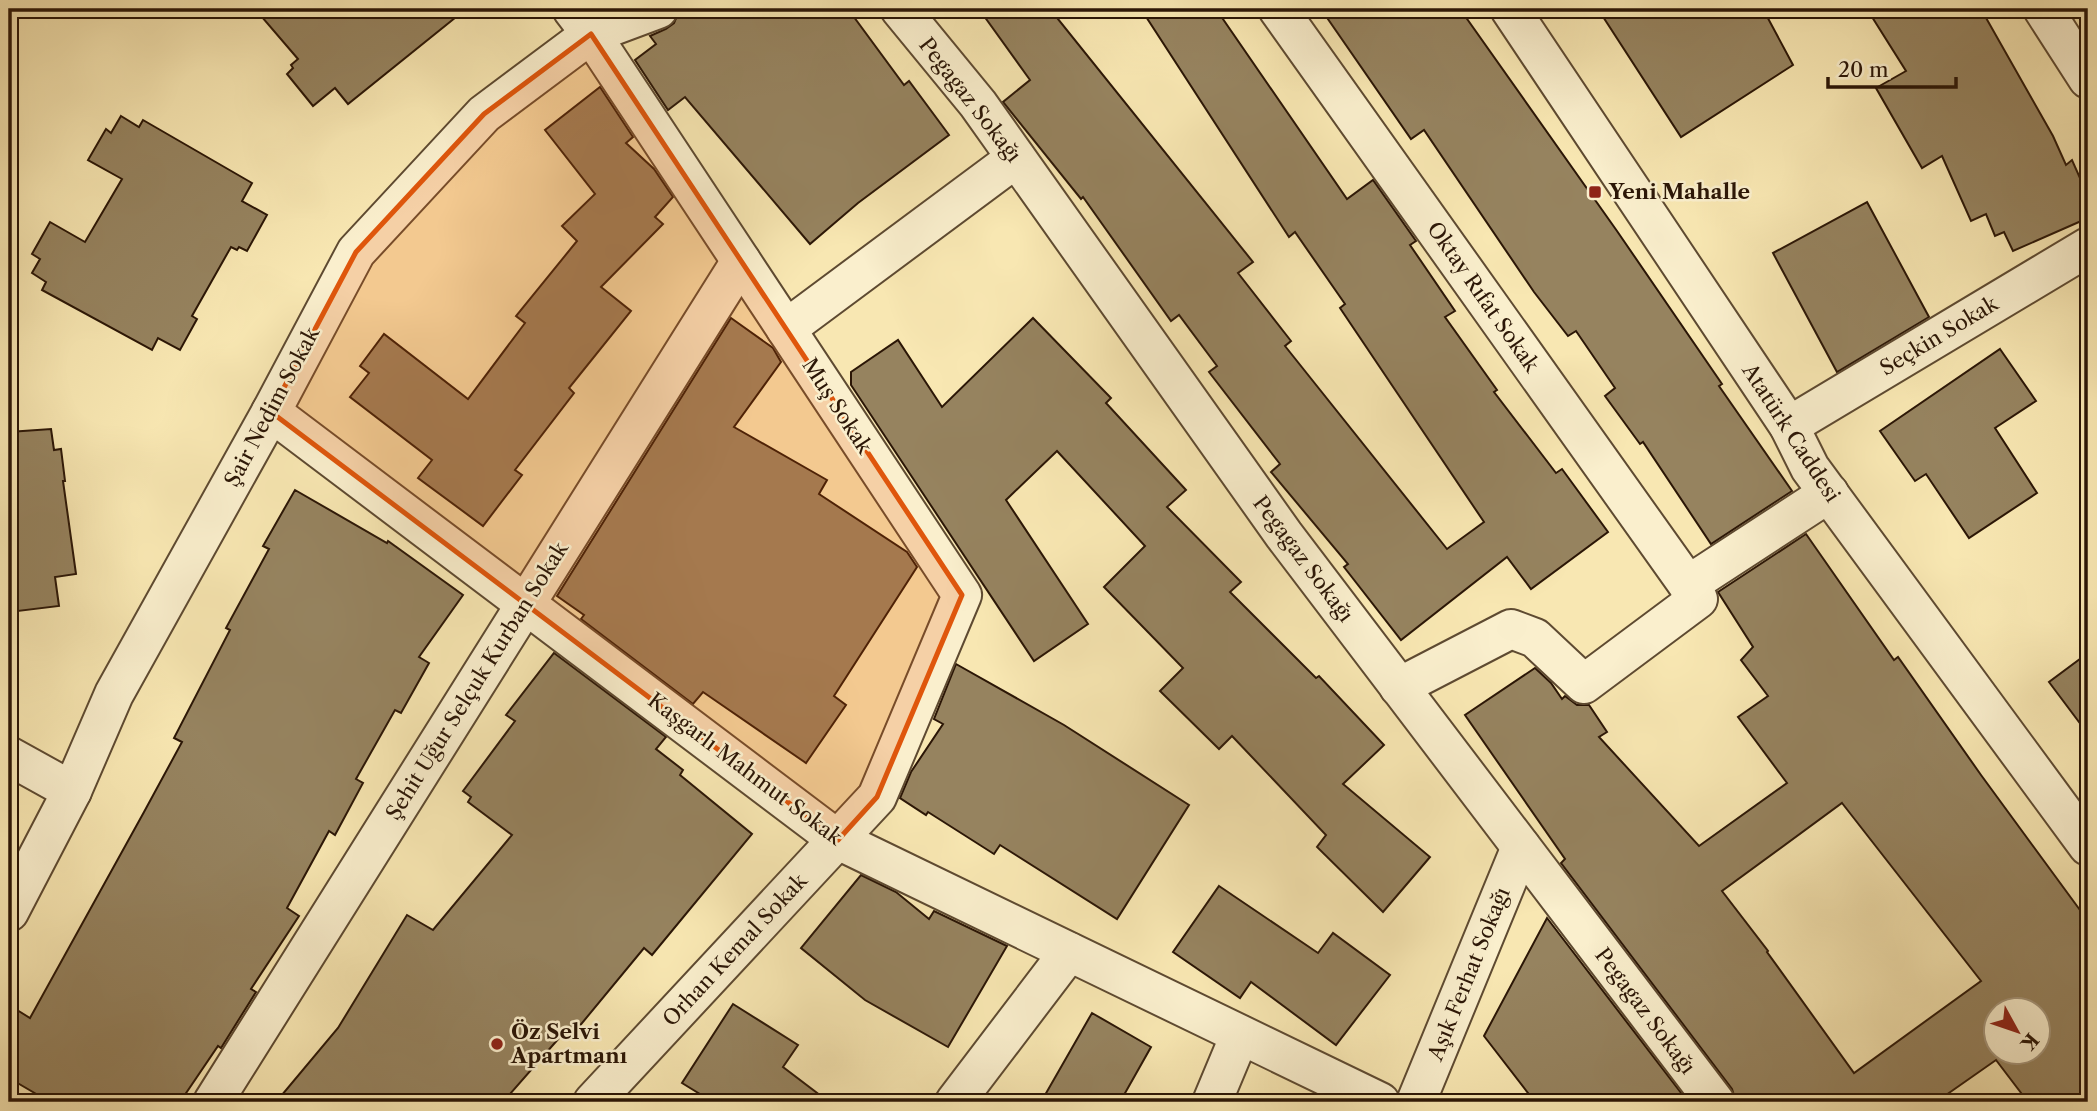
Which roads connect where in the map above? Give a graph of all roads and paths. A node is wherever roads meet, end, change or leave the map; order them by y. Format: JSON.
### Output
{"nodes":[{"id":1,"x":659,"y":9,"type":"edge"},
{"id":2,"x":900,"y":9,"type":"edge"},
{"id":3,"x":1278,"y":9,"type":"edge"},
{"id":4,"x":1510,"y":9,"type":"edge"},
{"id":5,"x":2043,"y":9,"type":"edge"},
{"id":6,"x":582,"y":21,"type":"edge"},
{"id":7,"x":2088,"y":79,"type":"edge"},
{"id":8,"x":1016,"y":158,"type":"junction"},
{"id":9,"x":2088,"y":247,"type":"edge"},
{"id":10,"x":741,"y":261,"type":"junction"},
{"id":11,"x":786,"y":329,"type":"junction"},
{"id":12,"x":271,"y":412,"type":"junction"},
{"id":13,"x":1789,"y":426,"type":"junction"},
{"id":14,"x":1829,"y":493,"type":"junction"},
{"id":15,"x":1688,"y":585,"type":"junction"},
{"id":16,"x":525,"y":604,"type":"junction"},
{"id":17,"x":1399,"y":687,"type":"junction"},
{"id":18,"x":9,"y":756,"type":"edge"},
{"id":19,"x":72,"y":791,"type":"junction"},
{"id":20,"x":877,"y":797,"type":"joint"},
{"id":21,"x":838,"y":840,"type":"junction"},
{"id":22,"x":1521,"y":846,"type":"junction"},
{"id":23,"x":2088,"y":846,"type":"edge"},
{"id":24,"x":9,"y":912,"type":"edge"},
{"id":25,"x":1069,"y":952,"type":"junction"},
{"id":26,"x":1240,"y":1035,"type":"junction"},
{"id":27,"x":213,"y":1102,"type":"edge"},
{"id":28,"x":593,"y":1102,"type":"edge"},
{"id":29,"x":955,"y":1102,"type":"edge"},
{"id":30,"x":1212,"y":1102,"type":"edge"},
{"id":31,"x":1380,"y":1102,"type":"edge"},
{"id":32,"x":1416,"y":1102,"type":"edge"},
{"id":33,"x":1715,"y":1102,"type":"edge"}],
"edges":[{"from":1,"to":6,"type":"street","name":"Şair Nedim Sokak"},
{"from":2,"to":8,"type":"street","name":"Pegagaz Sokağı"},
{"from":3,"to":15,"type":"street","name":"Oktay Rıfat Sokak"},
{"from":4,"to":13,"type":"street","name":"Atatürk Caddesi"},
{"from":5,"to":7,"type":"street"},
{"from":6,"to":10,"type":"street","name":"Muş Sokak"},
{"from":6,"to":12,"type":"street","name":"Şair Nedim Sokak"},
{"from":8,"to":11,"type":"street"},
{"from":8,"to":17,"type":"street","name":"Pegagaz Sokağı"},
{"from":9,"to":13,"type":"street","name":"Seçkin Sokak"},
{"from":10,"to":11,"type":"street","name":"Muş Sokak"},
{"from":10,"to":16,"type":"street","name":"Şehit Uğur Selçuk Kurban Sokak"},
{"from":11,"to":20,"type":"street","name":"Muş Sokak"},
{"from":12,"to":16,"type":"street","name":"Kaşgarlı Mahmut Sokak"},
{"from":12,"to":19,"type":"street","name":"Şair Nedim Sokak"},
{"from":13,"to":14,"type":"street","name":"Atatürk Caddesi"},
{"from":14,"to":15,"type":"street"},
{"from":14,"to":23,"type":"street","name":"Atatürk Caddesi"},
{"from":15,"to":17,"type":"street"},
{"from":16,"to":21,"type":"street","name":"Kaşgarlı Mahmut Sokak"},
{"from":16,"to":27,"type":"street","name":"Şehit Uğur Selçuk Kurban Sokak"},
{"from":17,"to":22,"type":"street","name":"Pegagaz Sokağı"},
{"from":18,"to":19,"type":"street"},
{"from":19,"to":24,"type":"street","name":"Şair Nedim Sokak"},
{"from":20,"to":21,"type":"street","name":"Orhan Kemal Sokak"},
{"from":21,"to":25,"type":"street","name":"Kaşgarlı Mahmut Sokak"},
{"from":21,"to":28,"type":"street","name":"Orhan Kemal Sokak"},
{"from":22,"to":32,"type":"street","name":"Aşık Ferhat Sokağı"},
{"from":22,"to":33,"type":"street","name":"Pegagaz Sokağı"},
{"from":25,"to":26,"type":"street","name":"Kaşgarlı Mahmut Sokak"},
{"from":25,"to":29,"type":"street"},
{"from":26,"to":30,"type":"street"},
{"from":26,"to":31,"type":"street","name":"Kaşgarlı Mahmut Sokak"}]}
